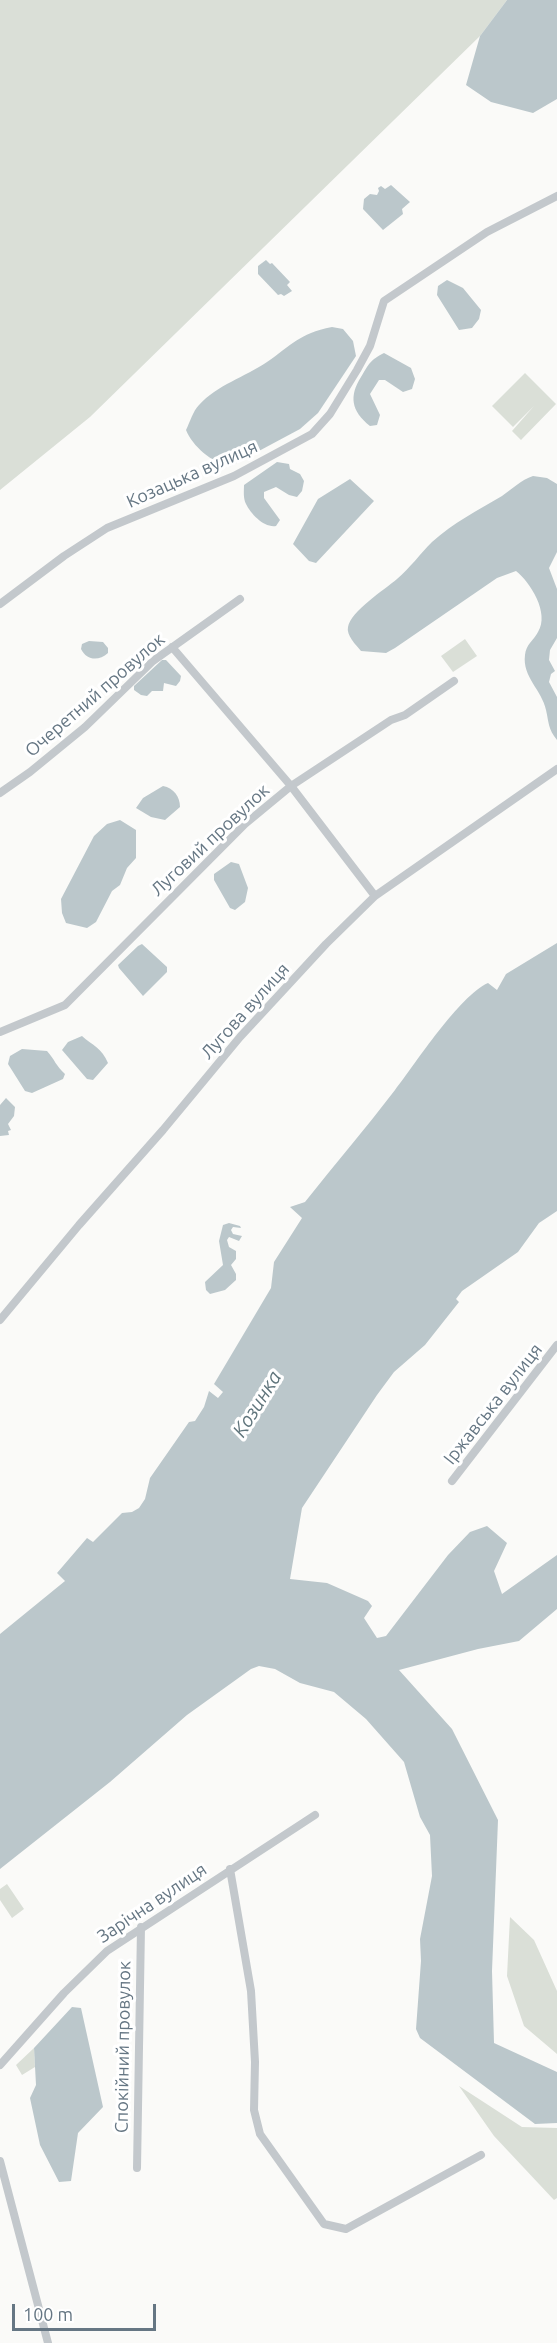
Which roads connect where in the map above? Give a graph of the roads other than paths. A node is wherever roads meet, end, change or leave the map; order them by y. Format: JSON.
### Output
{"nodes":[{"id":1,"x":557,"y":196,"type":"edge"},
{"id":2,"x":240,"y":599,"type":"dead end"},
{"id":3,"x":0,"y":604,"type":"edge"},
{"id":4,"x":172,"y":647,"type":"junction"},
{"id":5,"x":454,"y":681,"type":"dead end"},
{"id":6,"x":557,"y":769,"type":"edge"},
{"id":7,"x":291,"y":786,"type":"junction"},
{"id":8,"x":0,"y":793,"type":"edge"},
{"id":9,"x":375,"y":896,"type":"junction"},
{"id":10,"x":0,"y":1032,"type":"edge"},
{"id":11,"x":0,"y":1320,"type":"edge"},
{"id":12,"x":557,"y":1345,"type":"edge"},
{"id":13,"x":452,"y":1481,"type":"dead end"},
{"id":14,"x":315,"y":1815,"type":"dead end"},
{"id":15,"x":230,"y":1869,"type":"junction"},
{"id":16,"x":141,"y":1927,"type":"junction"},
{"id":17,"x":0,"y":2065,"type":"edge"},
{"id":18,"x":480,"y":2155,"type":"dead end"},
{"id":19,"x":0,"y":2161,"type":"edge"},
{"id":20,"x":137,"y":2169,"type":"dead end"},
{"id":21,"x":48,"y":2343,"type":"edge"}],
"edges":[{"from":1,"to":3,"type":"street","name":"Козацька вулиця"},
{"from":2,"to":4,"type":"street","name":"Очеретний провулок"},
{"from":4,"to":7,"type":"street"},
{"from":4,"to":8,"type":"street","name":"Очеретний провулок"},
{"from":5,"to":7,"type":"street","name":"Луговий провулок"},
{"from":6,"to":9,"type":"street","name":"Лугова вулиця"},
{"from":7,"to":9,"type":"street"},
{"from":7,"to":10,"type":"street","name":"Луговий провулок"},
{"from":9,"to":11,"type":"street","name":"Лугова вулиця"},
{"from":12,"to":13,"type":"street","name":"Іржавська вулиця"},
{"from":14,"to":15,"type":"street","name":"Зарічна вулиця"},
{"from":15,"to":16,"type":"street","name":"Зарічна вулиця"},
{"from":15,"to":18,"type":"street"},
{"from":16,"to":17,"type":"street","name":"Зарічна вулиця"},
{"from":16,"to":20,"type":"street","name":"Спокійний провулок"},
{"from":19,"to":21,"type":"street"}]}
